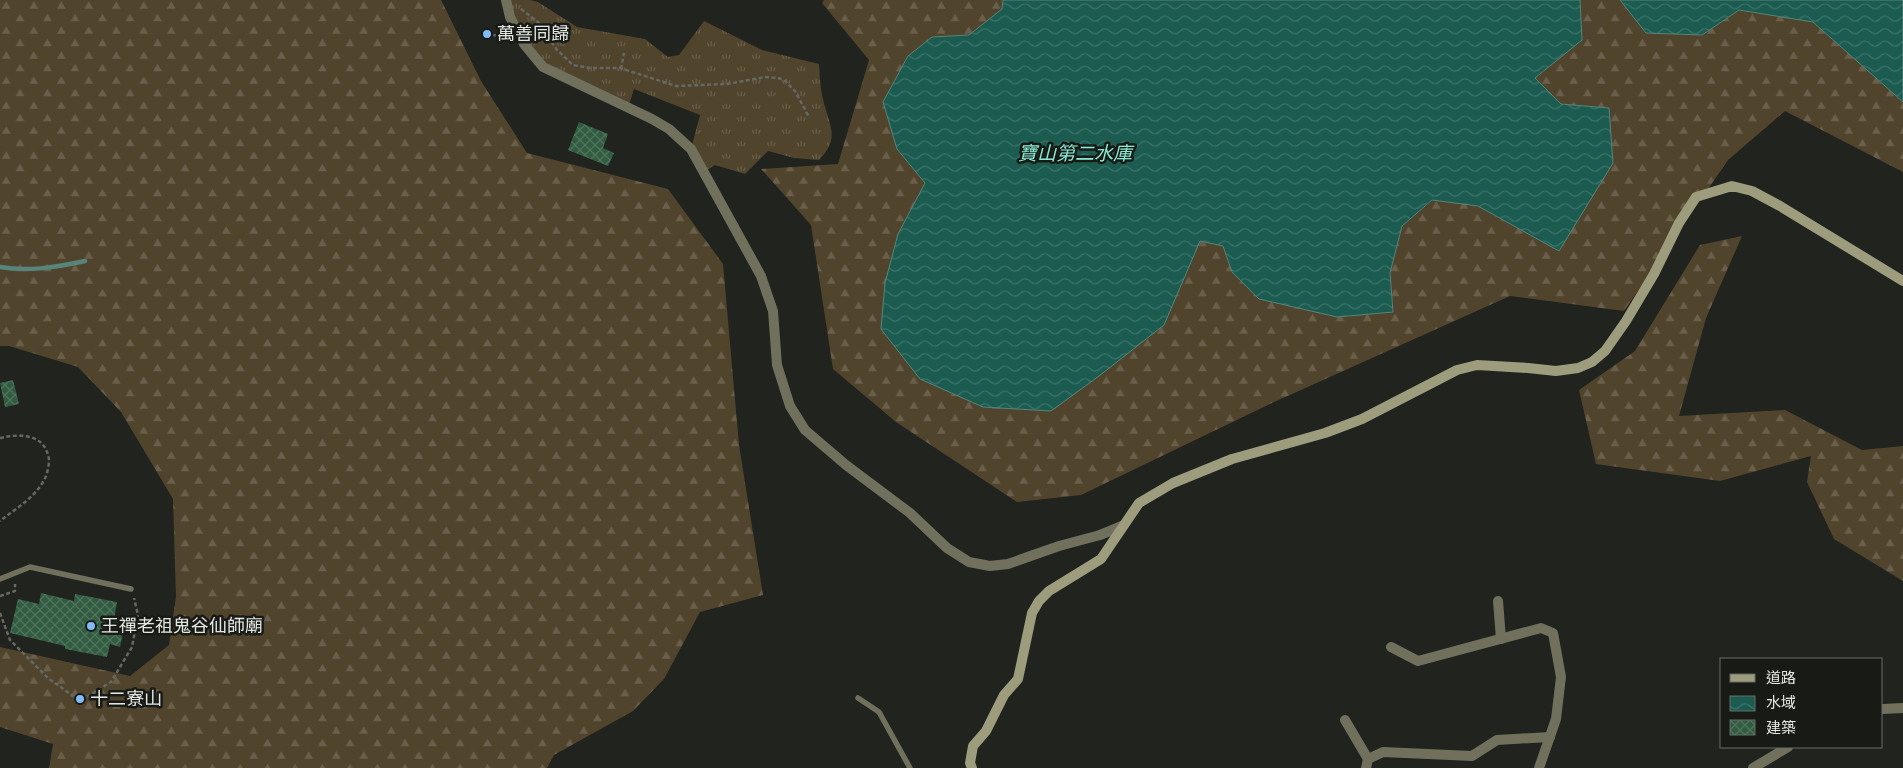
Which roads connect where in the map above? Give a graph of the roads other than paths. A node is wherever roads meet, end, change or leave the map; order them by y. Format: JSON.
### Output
{"nodes":[{"id":1,"x":506,"y":1,"type":"edge"},
{"id":2,"x":1903,"y":281,"type":"edge"},
{"id":3,"x":1122,"y":526,"type":"junction"},
{"id":4,"x":0,"y":578,"type":"edge"},
{"id":5,"x":131,"y":589,"type":"road end"},
{"id":6,"x":1498,"y":601,"type":"dead end"},
{"id":7,"x":1501,"y":639,"type":"junction"},
{"id":8,"x":1391,"y":648,"type":"dead end"},
{"id":9,"x":858,"y":698,"type":"dead end"},
{"id":10,"x":1903,"y":708,"type":"edge"},
{"id":11,"x":1883,"y":709,"type":"edge"},
{"id":12,"x":1345,"y":720,"type":"dead end"},
{"id":13,"x":1550,"y":737,"type":"junction"},
{"id":14,"x":1786,"y":748,"type":"edge"},
{"id":15,"x":1367,"y":763,"type":"edge"},
{"id":16,"x":910,"y":768,"type":"edge"},
{"id":17,"x":972,"y":768,"type":"edge"},
{"id":18,"x":1539,"y":768,"type":"edge"},
{"id":19,"x":1753,"y":768,"type":"edge"}],
"edges":[{"from":1,"to":3,"type":"street"},
{"from":2,"to":3,"type":"street"},
{"from":3,"to":17,"type":"street"},
{"from":4,"to":5,"type":"lane"},
{"from":6,"to":7,"type":"street"},
{"from":7,"to":8,"type":"street"},
{"from":7,"to":13,"type":"street"},
{"from":9,"to":16,"type":"lane"},
{"from":10,"to":11,"type":"street"},
{"from":12,"to":15,"type":"street"},
{"from":13,"to":15,"type":"street"},
{"from":13,"to":18,"type":"street"},
{"from":14,"to":19,"type":"street"}]}
